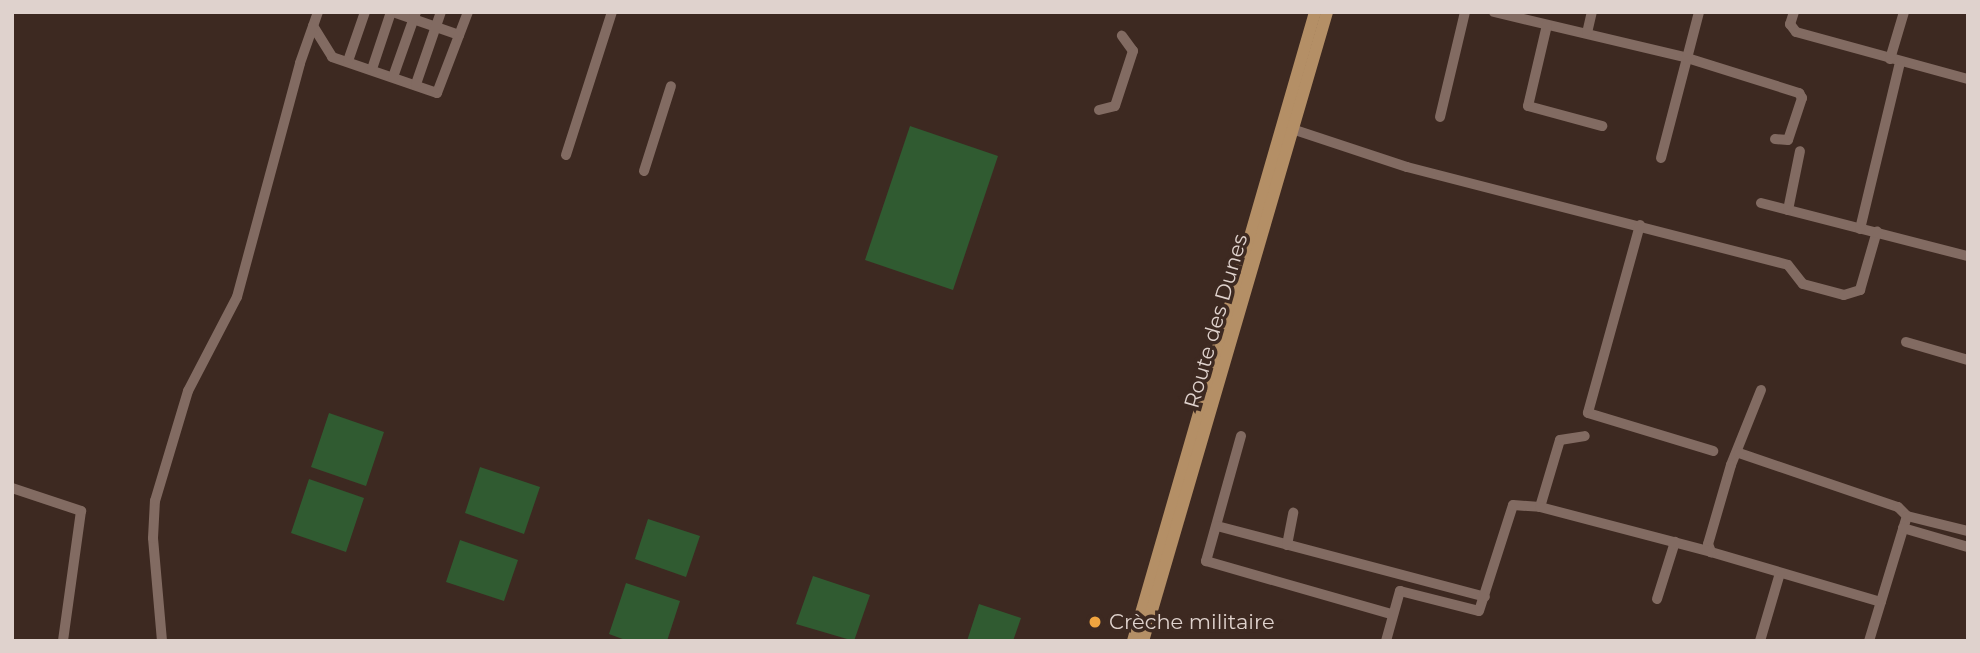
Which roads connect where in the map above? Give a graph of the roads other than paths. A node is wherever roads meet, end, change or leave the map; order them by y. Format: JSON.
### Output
{"nodes":[{"id":1,"x":318,"y":12,"type":"edge"},
{"id":2,"x":365,"y":12,"type":"edge"},
{"id":3,"x":392,"y":12,"type":"edge"},
{"id":4,"x":441,"y":12,"type":"edge"},
{"id":5,"x":468,"y":12,"type":"edge"},
{"id":6,"x":612,"y":12,"type":"edge"},
{"id":7,"x":1315,"y":12,"type":"edge"},
{"id":8,"x":1326,"y":12,"type":"edge"},
{"id":9,"x":1465,"y":12,"type":"edge"},
{"id":10,"x":1494,"y":12,"type":"edge"},
{"id":11,"x":1592,"y":12,"type":"edge"},
{"id":12,"x":1699,"y":12,"type":"edge"},
{"id":13,"x":1794,"y":12,"type":"edge"},
{"id":14,"x":1904,"y":12,"type":"edge"},
{"id":15,"x":415,"y":16,"type":"edge"},
{"id":16,"x":1547,"y":25,"type":"junction"},
{"id":17,"x":313,"y":26,"type":"junction"},
{"id":18,"x":436,"y":27,"type":"junction"},
{"id":19,"x":1587,"y":33,"type":"junction"},
{"id":20,"x":458,"y":34,"type":"junction"},
{"id":21,"x":1122,"y":36,"type":"dead end"},
{"id":22,"x":1684,"y":57,"type":"junction"},
{"id":23,"x":348,"y":61,"type":"junction"},
{"id":24,"x":1895,"y":61,"type":"junction"},
{"id":25,"x":372,"y":69,"type":"junction"},
{"id":26,"x":393,"y":77,"type":"junction"},
{"id":27,"x":1968,"y":79,"type":"edge"},
{"id":28,"x":416,"y":84,"type":"junction"},
{"id":29,"x":671,"y":86,"type":"dead end"},
{"id":30,"x":1099,"y":110,"type":"dead end"},
{"id":31,"x":1440,"y":117,"type":"dead end"},
{"id":32,"x":1601,"y":125,"type":"dead end"},
{"id":33,"x":1292,"y":129,"type":"junction"},
{"id":34,"x":1775,"y":139,"type":"dead end"},
{"id":35,"x":1800,"y":150,"type":"dead end"},
{"id":36,"x":566,"y":155,"type":"dead end"},
{"id":37,"x":1661,"y":158,"type":"dead end"},
{"id":38,"x":645,"y":171,"type":"dead end"},
{"id":39,"x":1761,"y":203,"type":"dead end"},
{"id":40,"x":1788,"y":210,"type":"junction"},
{"id":41,"x":1640,"y":225,"type":"junction"},
{"id":42,"x":1860,"y":229,"type":"junction"},
{"id":43,"x":1877,"y":231,"type":"junction"},
{"id":44,"x":1968,"y":256,"type":"edge"},
{"id":45,"x":1906,"y":342,"type":"dead end"},
{"id":46,"x":1968,"y":360,"type":"edge"},
{"id":47,"x":1761,"y":390,"type":"dead end"},
{"id":48,"x":1241,"y":436,"type":"dead end"},
{"id":49,"x":1585,"y":436,"type":"dead end"},
{"id":50,"x":1713,"y":451,"type":"dead end"},
{"id":51,"x":1739,"y":453,"type":"junction"},
{"id":52,"x":12,"y":488,"type":"edge"},
{"id":53,"x":1540,"y":507,"type":"junction"},
{"id":54,"x":1293,"y":513,"type":"dead end"},
{"id":55,"x":1907,"y":516,"type":"junction"},
{"id":56,"x":1217,"y":526,"type":"junction"},
{"id":57,"x":1903,"y":527,"type":"junction"},
{"id":58,"x":1968,"y":531,"type":"edge"},
{"id":59,"x":1675,"y":542,"type":"junction"},
{"id":60,"x":1287,"y":545,"type":"junction"},
{"id":61,"x":1968,"y":547,"type":"edge"},
{"id":62,"x":1711,"y":552,"type":"junction"},
{"id":63,"x":1780,"y":573,"type":"junction"},
{"id":64,"x":1485,"y":597,"type":"junction"},
{"id":65,"x":1657,"y":599,"type":"dead end"},
{"id":66,"x":1881,"y":602,"type":"junction"},
{"id":67,"x":1391,"y":614,"type":"junction"},
{"id":68,"x":63,"y":641,"type":"edge"},
{"id":69,"x":162,"y":641,"type":"edge"},
{"id":70,"x":1133,"y":641,"type":"edge"},
{"id":71,"x":1143,"y":641,"type":"edge"},
{"id":72,"x":1386,"y":641,"type":"edge"},
{"id":73,"x":1760,"y":641,"type":"edge"},
{"id":74,"x":1869,"y":641,"type":"edge"}],
"edges":[{"from":1,"to":17,"type":"street"},
{"from":2,"to":23,"type":"street"},
{"from":3,"to":15,"type":"street"},
{"from":3,"to":25,"type":"street"},
{"from":4,"to":18,"type":"street"},
{"from":5,"to":20,"type":"street"},
{"from":6,"to":36,"type":"street"},
{"from":7,"to":70,"type":"main road","name":"Route des Dunes"},
{"from":8,"to":33,"type":"main road","name":"Route des Dunes"},
{"from":9,"to":31,"type":"street"},
{"from":10,"to":16,"type":"street"},
{"from":11,"to":19,"type":"street"},
{"from":12,"to":22,"type":"street"},
{"from":13,"to":24,"type":"street"},
{"from":14,"to":24,"type":"street"},
{"from":15,"to":18,"type":"street"},
{"from":15,"to":26,"type":"street"},
{"from":16,"to":19,"type":"street"},
{"from":16,"to":32,"type":"street"},
{"from":17,"to":23,"type":"street"},
{"from":17,"to":69,"type":"street"},
{"from":18,"to":20,"type":"street"},
{"from":18,"to":28,"type":"street"},
{"from":19,"to":22,"type":"street"},
{"from":20,"to":28,"type":"street"},
{"from":21,"to":30,"type":"street"},
{"from":22,"to":34,"type":"street"},
{"from":22,"to":37,"type":"street"},
{"from":23,"to":25,"type":"street"},
{"from":24,"to":27,"type":"street"},
{"from":24,"to":42,"type":"street"},
{"from":25,"to":26,"type":"street"},
{"from":26,"to":28,"type":"street"},
{"from":29,"to":38,"type":"street"},
{"from":33,"to":41,"type":"street"},
{"from":33,"to":71,"type":"main road","name":"Route des Dunes"},
{"from":35,"to":40,"type":"street"},
{"from":39,"to":40,"type":"street"},
{"from":40,"to":42,"type":"street"},
{"from":41,"to":43,"type":"street"},
{"from":41,"to":50,"type":"street"},
{"from":42,"to":43,"type":"street"},
{"from":43,"to":44,"type":"street"},
{"from":45,"to":46,"type":"street"},
{"from":47,"to":51,"type":"street"},
{"from":48,"to":56,"type":"street"},
{"from":49,"to":53,"type":"street"},
{"from":51,"to":55,"type":"street"},
{"from":51,"to":62,"type":"street"},
{"from":52,"to":68,"type":"street"},
{"from":53,"to":59,"type":"street"},
{"from":53,"to":64,"type":"street"},
{"from":54,"to":60,"type":"street"},
{"from":55,"to":57,"type":"street"},
{"from":55,"to":58,"type":"street"},
{"from":56,"to":60,"type":"street"},
{"from":56,"to":67,"type":"street"},
{"from":57,"to":61,"type":"street"},
{"from":57,"to":66,"type":"street"},
{"from":59,"to":62,"type":"street"},
{"from":59,"to":65,"type":"street"},
{"from":60,"to":64,"type":"street"},
{"from":62,"to":63,"type":"street"},
{"from":63,"to":66,"type":"street"},
{"from":63,"to":73,"type":"street"},
{"from":64,"to":67,"type":"street"},
{"from":66,"to":74,"type":"street"},
{"from":67,"to":72,"type":"street"}]}
